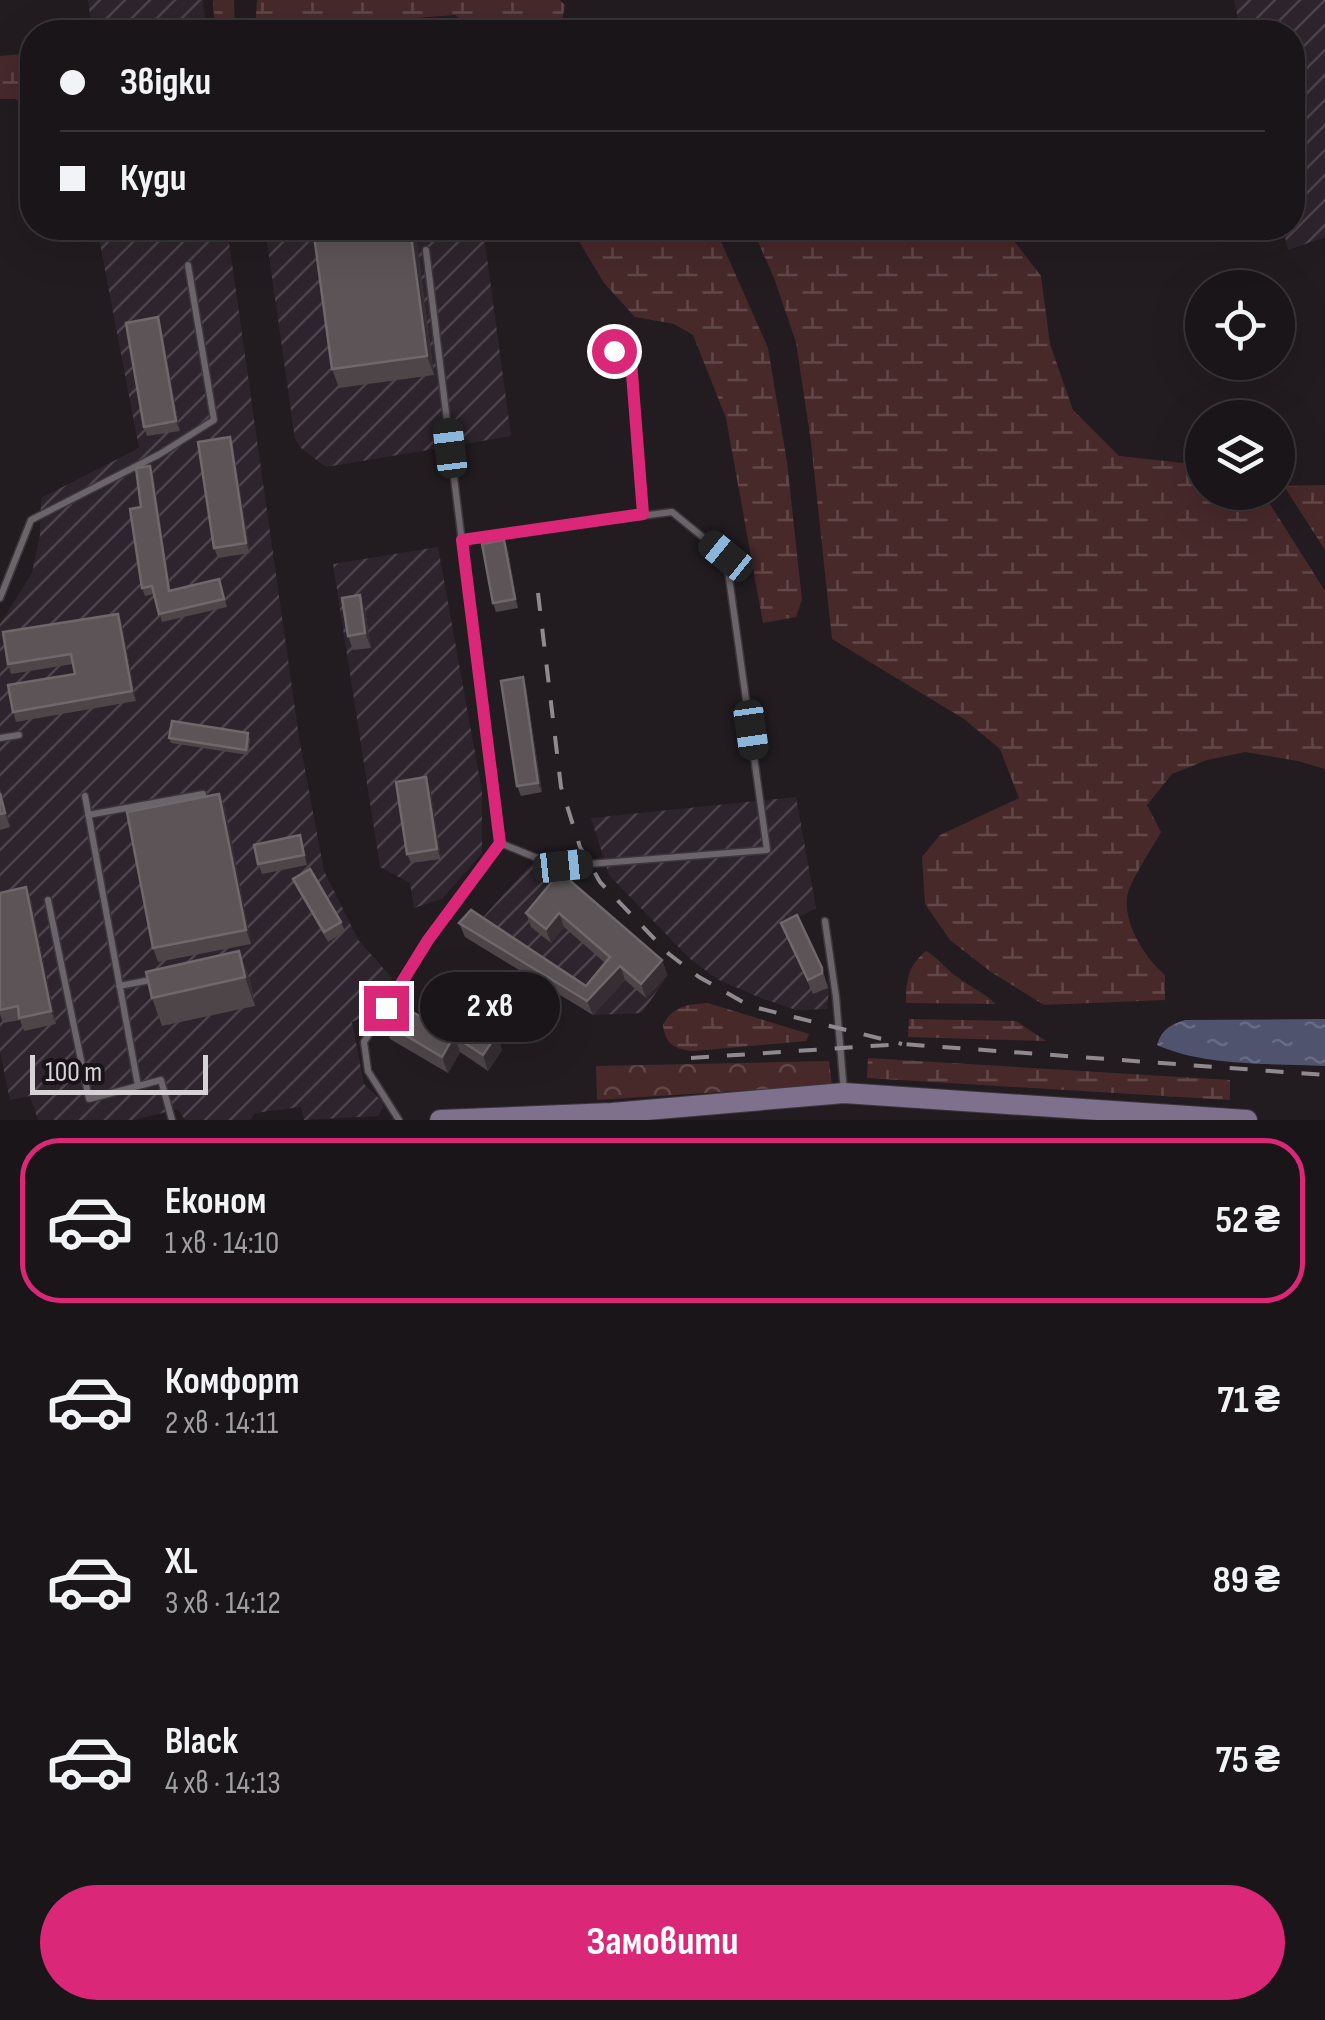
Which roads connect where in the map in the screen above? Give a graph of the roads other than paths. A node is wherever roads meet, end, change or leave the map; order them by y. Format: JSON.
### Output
{"nodes":[{"id":1,"x":426,"y":250,"type":"dead end"},
{"id":2,"x":188,"y":265,"type":"dead end"},
{"id":3,"x":596,"y":342,"type":"dead end"},
{"id":4,"x":643,"y":514,"type":"junction"},
{"id":5,"x":462,"y":540,"type":"junction"},
{"id":6,"x":0,"y":598,"type":"edge"},
{"id":7,"x":19,"y":736,"type":"dead end"},
{"id":8,"x":0,"y":738,"type":"edge"},
{"id":9,"x":203,"y":794,"type":"edge"},
{"id":10,"x":85,"y":796,"type":"dead end"},
{"id":11,"x":88,"y":815,"type":"junction"},
{"id":12,"x":500,"y":843,"type":"junction"},
{"id":13,"x":48,"y":900,"type":"dead end"},
{"id":14,"x":825,"y":921,"type":"dead end"},
{"id":15,"x":172,"y":975,"type":"edge"},
{"id":16,"x":120,"y":986,"type":"junction"},
{"id":17,"x":138,"y":1086,"type":"junction"},
{"id":18,"x":844,"y":1093,"type":"junction"},
{"id":19,"x":172,"y":1120,"type":"edge"},
{"id":20,"x":399,"y":1120,"type":"edge"},
{"id":21,"x":440,"y":1120,"type":"edge"},
{"id":22,"x":1247,"y":1120,"type":"edge"}],
"edges":[{"from":1,"to":5,"type":"lane"},
{"from":2,"to":6,"type":"lane"},
{"from":3,"to":4,"type":"lane"},
{"from":4,"to":5,"type":"lane"},
{"from":4,"to":12,"type":"lane"},
{"from":5,"to":12,"type":"lane"},
{"from":7,"to":8,"type":"lane"},
{"from":9,"to":11,"type":"lane"},
{"from":10,"to":11,"type":"lane"},
{"from":11,"to":16,"type":"lane"},
{"from":12,"to":20,"type":"lane"},
{"from":13,"to":17,"type":"lane"},
{"from":14,"to":18,"type":"lane"},
{"from":15,"to":16,"type":"lane"},
{"from":16,"to":17,"type":"lane"},
{"from":17,"to":19,"type":"lane"},
{"from":18,"to":21,"type":"street"},
{"from":18,"to":22,"type":"street"}]}
